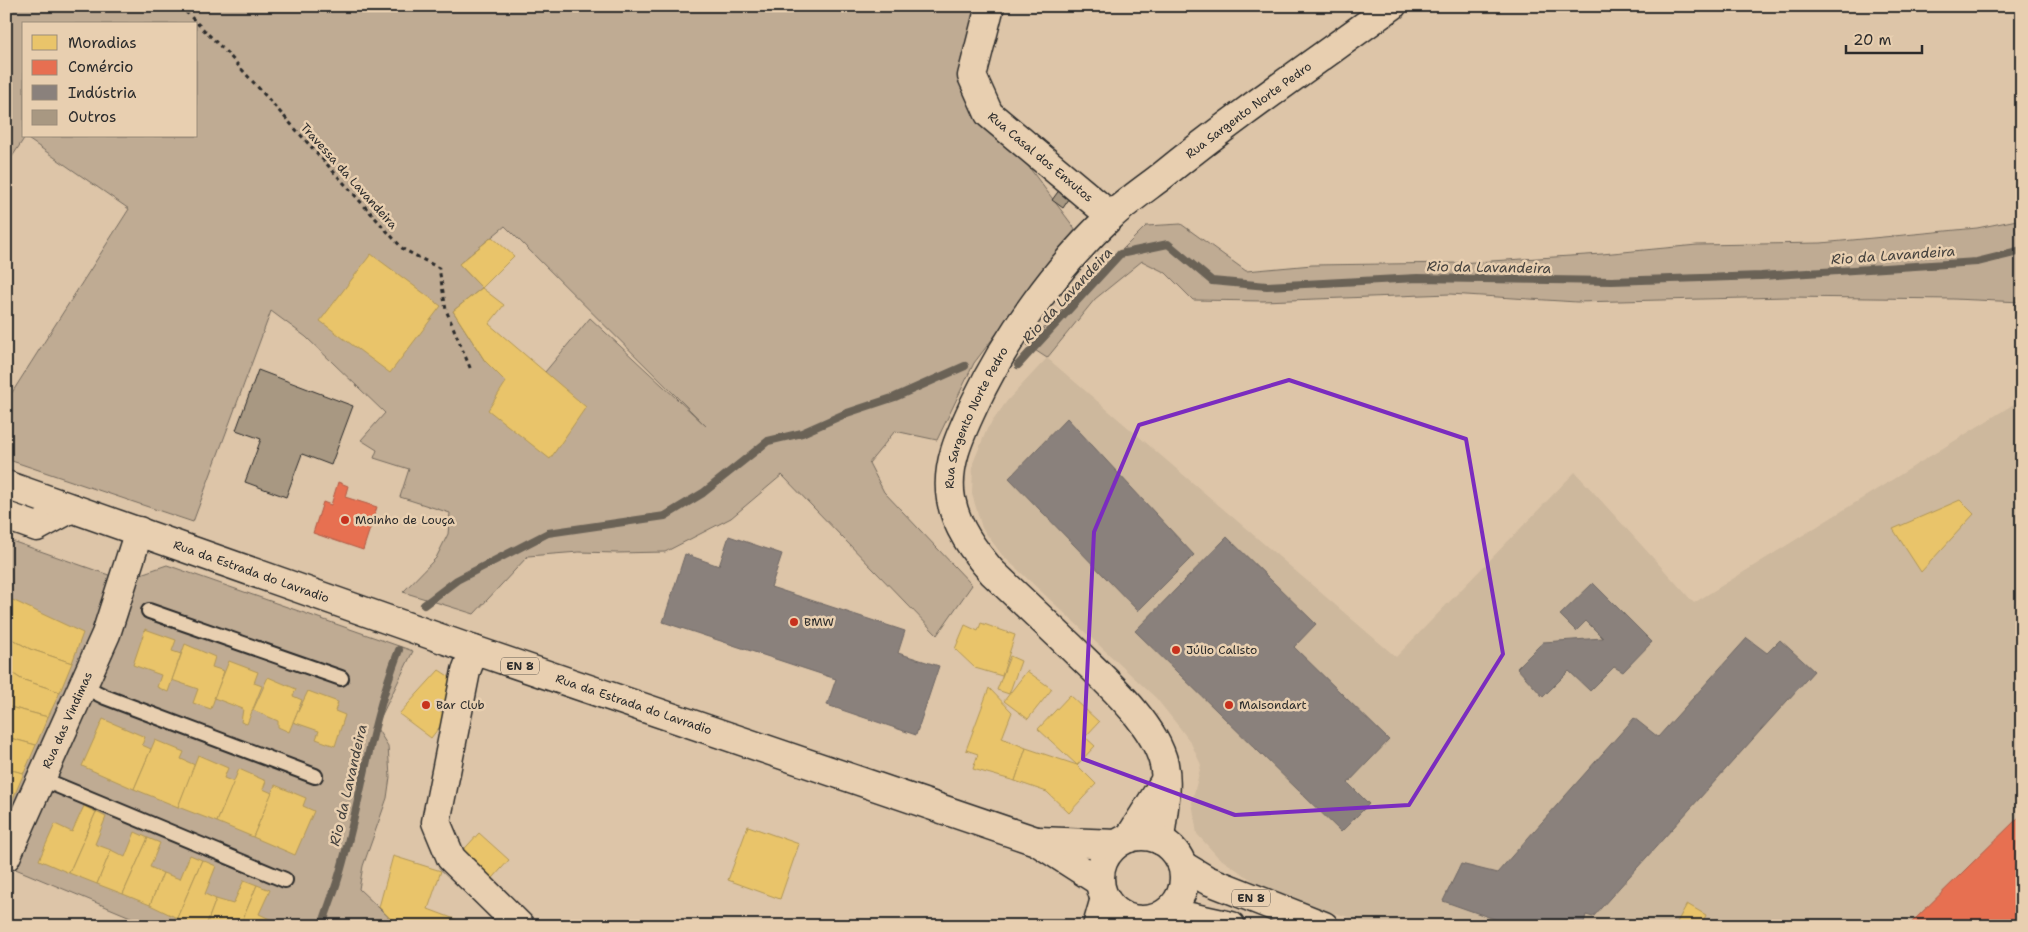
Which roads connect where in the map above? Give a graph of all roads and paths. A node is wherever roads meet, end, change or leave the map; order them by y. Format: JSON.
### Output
{"nodes":[{"id":1,"x":180,"y":6,"type":"edge"},
{"id":2,"x":990,"y":6,"type":"edge"},
{"id":3,"x":1392,"y":6,"type":"edge"},
{"id":4,"x":196,"y":22,"type":"edge"},
{"id":5,"x":198,"y":24,"type":"edge"},
{"id":6,"x":1111,"y":216,"type":"junction"},
{"id":7,"x":471,"y":370,"type":"dead end"},
{"id":8,"x":6,"y":484,"type":"edge"},
{"id":9,"x":72,"y":508,"type":"junction"},
{"id":10,"x":6,"y":516,"type":"edge"},
{"id":11,"x":139,"y":531,"type":"junction"},
{"id":12,"x":149,"y":611,"type":"dead end"},
{"id":13,"x":474,"y":650,"type":"junction"},
{"id":14,"x":341,"y":678,"type":"dead end"},
{"id":15,"x":83,"y":686,"type":"junction"},
{"id":16,"x":315,"y":776,"type":"dead end"},
{"id":17,"x":42,"y":778,"type":"junction"},
{"id":18,"x":1166,"y":781,"type":"junction"},
{"id":19,"x":1160,"y":840,"type":"junction"},
{"id":20,"x":1036,"y":841,"type":"junction"},
{"id":21,"x":1123,"y":841,"type":"junction"},
{"id":22,"x":6,"y":857,"type":"edge"},
{"id":23,"x":1182,"y":865,"type":"junction"},
{"id":24,"x":284,"y":880,"type":"dead end"},
{"id":25,"x":1102,"y":890,"type":"junction"},
{"id":26,"x":1167,"y":912,"type":"junction"},
{"id":27,"x":1133,"y":923,"type":"edge"},
{"id":28,"x":520,"y":926,"type":"edge"},
{"id":29,"x":1097,"y":926,"type":"edge"},
{"id":30,"x":1231,"y":926,"type":"edge"},
{"id":31,"x":1324,"y":926,"type":"edge"}],
"edges":[{"from":1,"to":4,"type":"path","name":"Travessa da Lavandeira"},
{"from":2,"to":6,"type":"street","name":"Rua Casal dos Enxutos"},
{"from":3,"to":6,"type":"street","name":"Rua Sargento Norte Pedro"},
{"from":5,"to":7,"type":"path","name":"Travessa da Lavandeira"},
{"from":6,"to":18,"type":"street","name":"Rua Sargento Norte Pedro"},
{"from":8,"to":9,"type":"street","name":"Rua da Estrada do Lavradio","number":"EN 8"},
{"from":9,"to":10,"type":"street"},
{"from":9,"to":11,"type":"street","name":"Rua da Estrada do Lavradio","number":"EN 8"},
{"from":11,"to":13,"type":"street","name":"Rua da Estrada do Lavradio","number":"EN 8"},
{"from":11,"to":15,"type":"street","name":"Rua das Vindimas"},
{"from":12,"to":14,"type":"lane"},
{"from":13,"to":20,"type":"street","name":"Rua da Estrada do Lavradio","number":"EN 8"},
{"from":13,"to":28,"type":"street"},
{"from":15,"to":16,"type":"lane"},
{"from":15,"to":17,"type":"street","name":"Rua das Vindimas"},
{"from":17,"to":22,"type":"street","name":"Rua das Vindimas"},
{"from":17,"to":24,"type":"lane"},
{"from":18,"to":19,"type":"street","name":"Rua Sargento Norte Pedro"},
{"from":18,"to":21,"type":"street"},
{"from":19,"to":21,"type":"street","name":"Rua da Estrada do Lavradio","number":"EN 8"},
{"from":19,"to":23,"type":"street","number":"EN 8"},
{"from":20,"to":21,"type":"street","name":"Rua da Estrada do Lavradio","number":"EN 8"},
{"from":20,"to":25,"type":"street","name":"Rua da Estrada do Lavradio","number":"EN 8"},
{"from":21,"to":25,"type":"street"},
{"from":23,"to":26,"type":"street"},
{"from":23,"to":31,"type":"street","number":"EN 8"},
{"from":25,"to":27,"type":"street","name":"Rua da Estrada do Lavradio","number":"EN 8"},
{"from":25,"to":29,"type":"street"},
{"from":26,"to":27,"type":"street","name":"Rua da Estrada do Lavradio","number":"EN 8"},
{"from":26,"to":30,"type":"street"}]}
